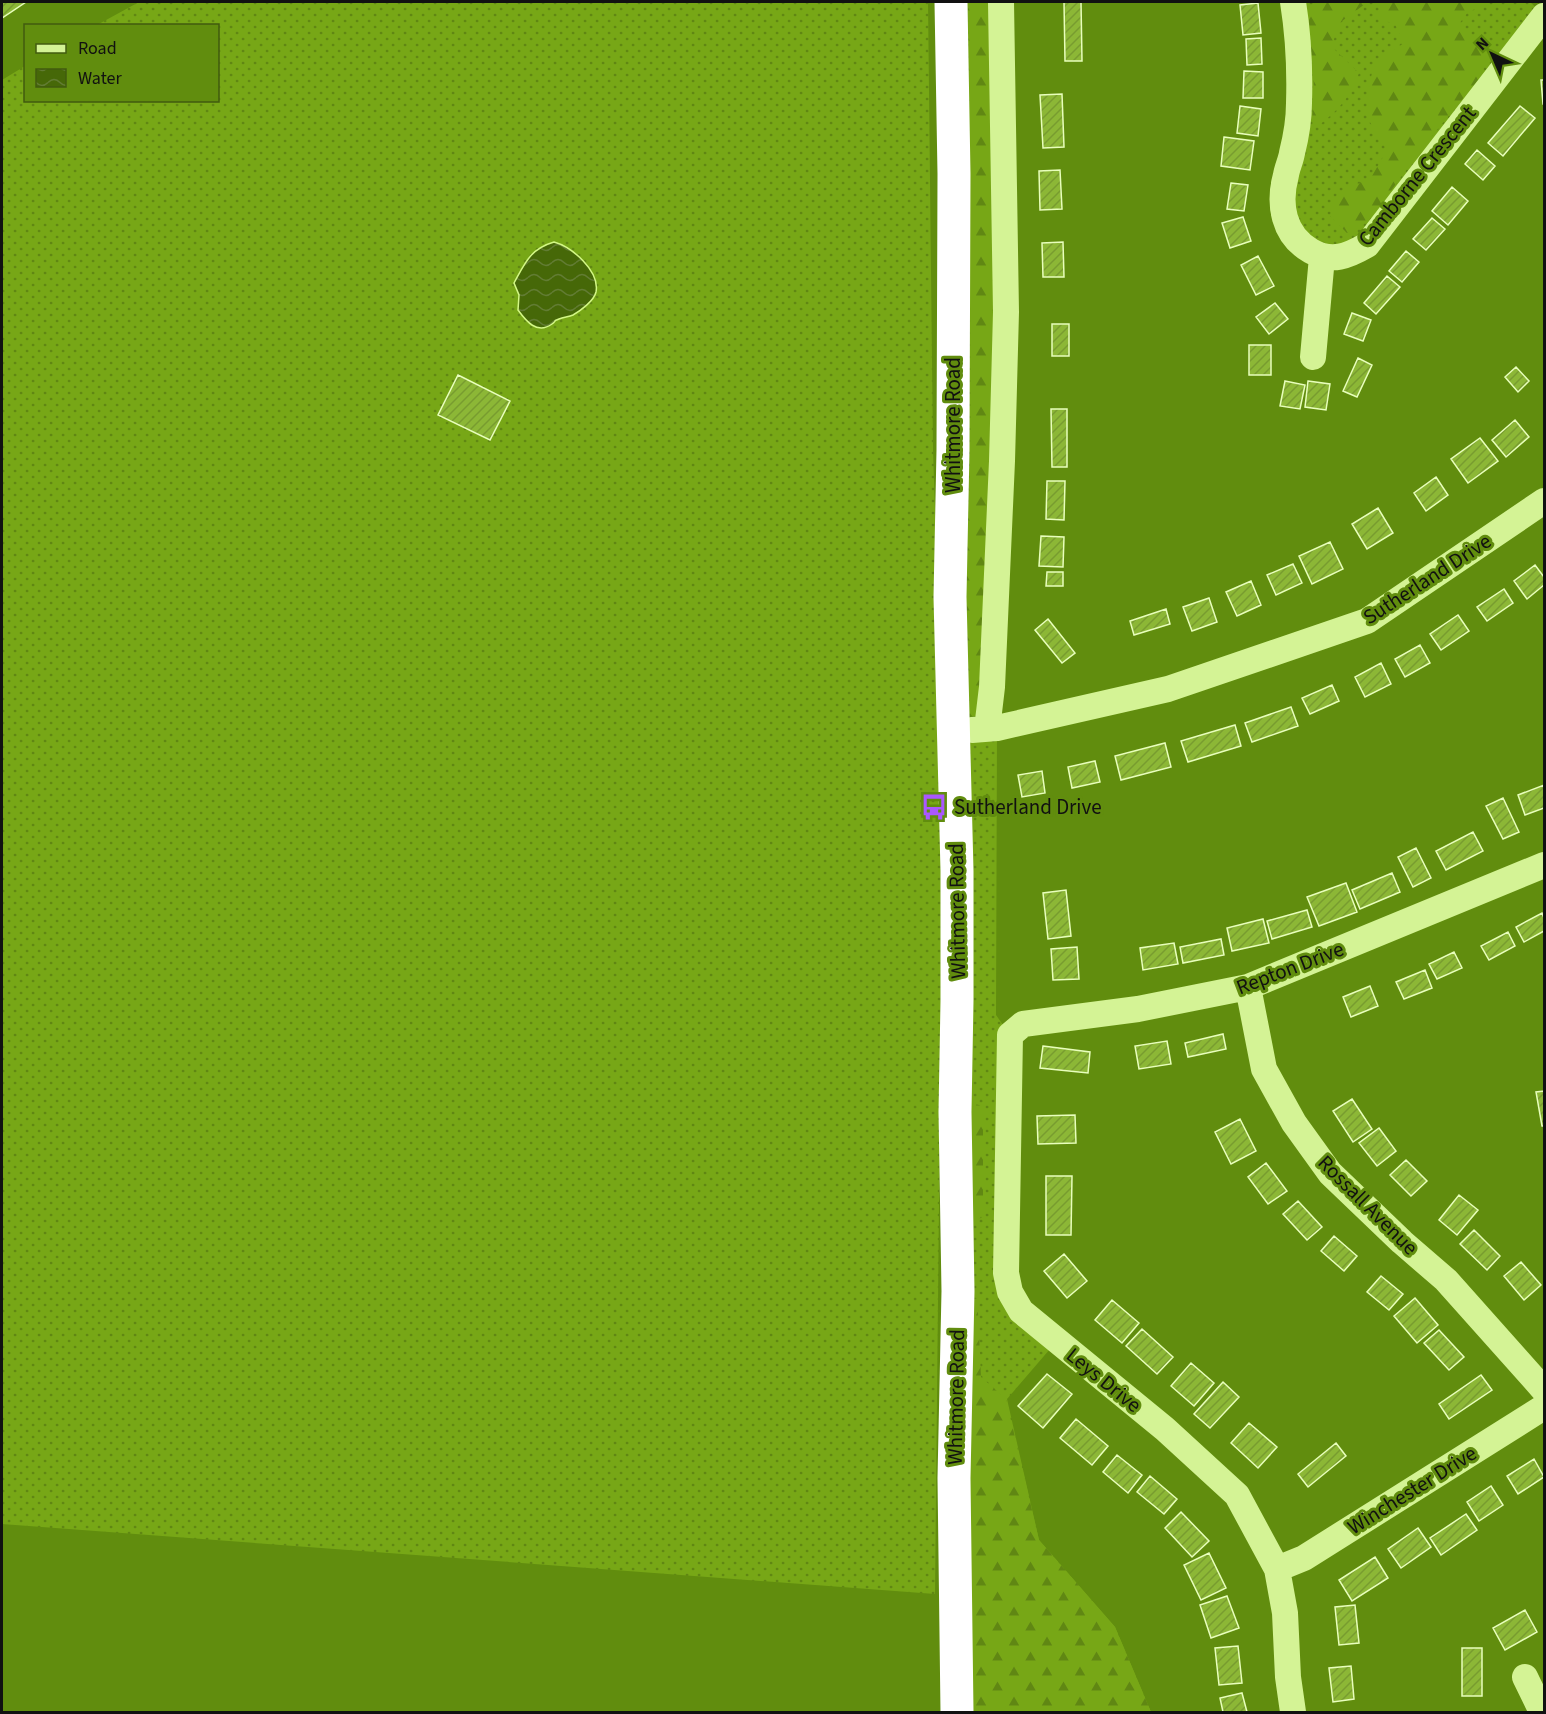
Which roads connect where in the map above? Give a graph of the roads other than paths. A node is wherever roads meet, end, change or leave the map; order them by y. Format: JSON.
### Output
{"nodes":[{"id":1,"x":951,"y":2,"type":"edge"},
{"id":2,"x":1001,"y":2,"type":"edge"},
{"id":3,"x":1293,"y":2,"type":"edge"},
{"id":4,"x":1530,"y":2,"type":"edge"},
{"id":5,"x":1545,"y":15,"type":"edge"},
{"id":6,"x":1322,"y":257,"type":"junction"},
{"id":7,"x":1313,"y":357,"type":"dead end"},
{"id":8,"x":1545,"y":501,"type":"edge"},
{"id":9,"x":987,"y":729,"type":"junction"},
{"id":10,"x":954,"y":732,"type":"junction"},
{"id":11,"x":1545,"y":866,"type":"edge"},
{"id":12,"x":1248,"y":987,"type":"junction"},
{"id":13,"x":1023,"y":1024,"type":"joint"},
{"id":14,"x":1545,"y":1390,"type":"edge"},
{"id":15,"x":1545,"y":1407,"type":"edge"},
{"id":16,"x":1277,"y":1569,"type":"junction"},
{"id":17,"x":1525,"y":1677,"type":"dead end"},
{"id":18,"x":957,"y":1713,"type":"edge"},
{"id":19,"x":1293,"y":1713,"type":"edge"},
{"id":20,"x":1542,"y":1713,"type":"edge"}],
"edges":[{"from":1,"to":10,"type":"highway","name":"Whitmore Road"},
{"from":2,"to":9,"type":"street"},
{"from":3,"to":6,"type":"street"},
{"from":4,"to":5,"type":"street"},
{"from":5,"to":6,"type":"street","name":"Camborne Crescent"},
{"from":6,"to":7,"type":"street"},
{"from":8,"to":9,"type":"street","name":"Sutherland Drive"},
{"from":9,"to":10,"type":"street","name":"Sutherland Drive"},
{"from":10,"to":18,"type":"highway","name":"Whitmore Road"},
{"from":11,"to":12,"type":"street","name":"Repton Drive"},
{"from":12,"to":13,"type":"street","name":"Repton Drive"},
{"from":12,"to":14,"type":"street","name":"Rossall Avenue"},
{"from":13,"to":16,"type":"street","name":"Leys Drive"},
{"from":15,"to":16,"type":"street","name":"Winchester Drive"},
{"from":16,"to":19,"type":"street","name":"Leys Drive"},
{"from":17,"to":20,"type":"street"}]}
